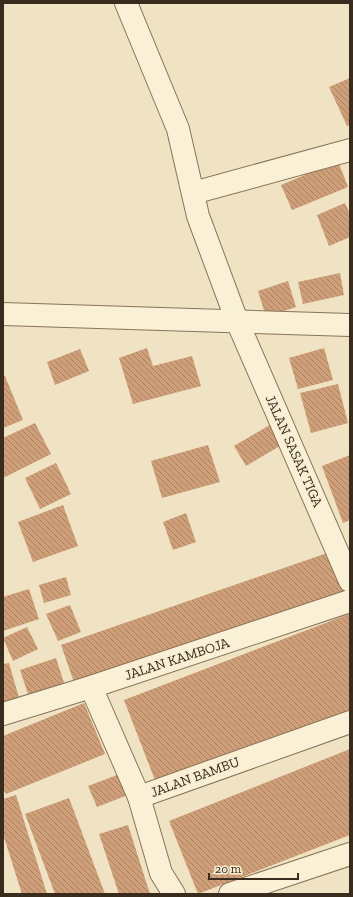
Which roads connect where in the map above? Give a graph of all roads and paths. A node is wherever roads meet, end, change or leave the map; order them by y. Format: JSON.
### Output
{"nodes":[{"id":1,"x":126,"y":3,"type":"edge"},
{"id":2,"x":348,"y":157,"type":"edge"},
{"id":3,"x":193,"y":193,"type":"junction"},
{"id":4,"x":3,"y":314,"type":"edge"},
{"id":5,"x":237,"y":321,"type":"junction"},
{"id":6,"x":350,"y":325,"type":"edge"},
{"id":7,"x":350,"y":581,"type":"edge"},
{"id":8,"x":350,"y":601,"type":"edge"},
{"id":9,"x":91,"y":687,"type":"junction"},
{"id":10,"x":3,"y":714,"type":"edge"},
{"id":11,"x":350,"y":722,"type":"edge"},
{"id":12,"x":139,"y":797,"type":"junction"},
{"id":13,"x":350,"y":854,"type":"edge"},
{"id":14,"x":174,"y":894,"type":"edge"},
{"id":15,"x":230,"y":894,"type":"edge"}],
"edges":[{"from":1,"to":3,"type":"street","name":"JALAN SASAK TIGA"},
{"from":2,"to":3,"type":"street"},
{"from":3,"to":5,"type":"street","name":"JALAN SASAK TIGA"},
{"from":4,"to":5,"type":"street"},
{"from":5,"to":6,"type":"street"},
{"from":5,"to":7,"type":"street","name":"JALAN SASAK TIGA"},
{"from":8,"to":9,"type":"street","name":"JALAN KAMBOJA"},
{"from":9,"to":10,"type":"street","name":"JALAN KAMBOJA"},
{"from":9,"to":12,"type":"street"},
{"from":11,"to":12,"type":"street","name":"JALAN BAMBU"},
{"from":12,"to":14,"type":"street","name":"JALAN BAMBU"},
{"from":13,"to":15,"type":"street"}]}
